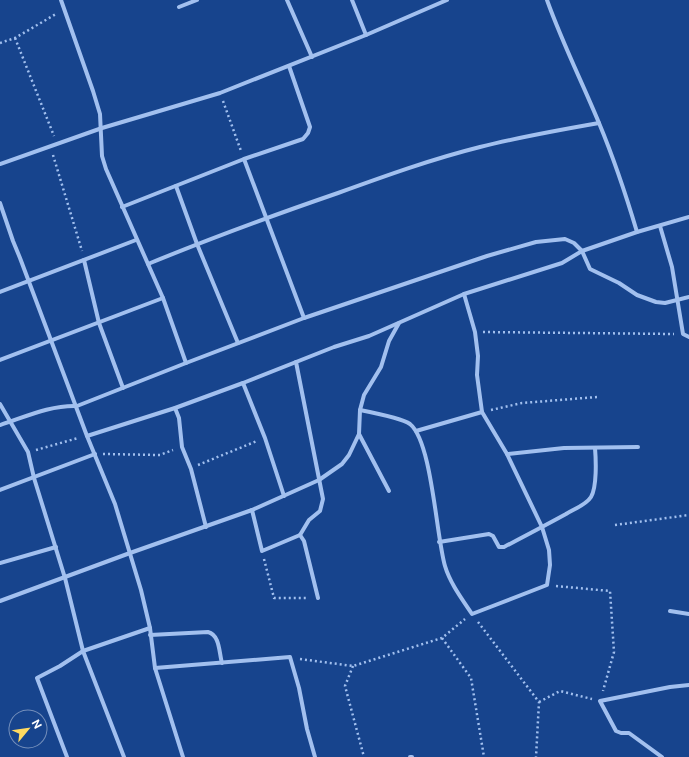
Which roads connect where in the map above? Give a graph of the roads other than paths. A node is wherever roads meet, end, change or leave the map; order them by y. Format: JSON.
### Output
{"nodes":[{"id":1,"x":61,"y":0,"type":"edge"},
{"id":2,"x":197,"y":0,"type":"edge"},
{"id":3,"x":287,"y":0,"type":"edge"},
{"id":4,"x":352,"y":0,"type":"edge"},
{"id":5,"x":447,"y":0,"type":"edge"},
{"id":6,"x":547,"y":0,"type":"edge"},
{"id":7,"x":179,"y":7,"type":"dead end"},
{"id":8,"x":366,"y":35,"type":"junction"},
{"id":9,"x":312,"y":57,"type":"junction"},
{"id":10,"x":289,"y":66,"type":"junction"},
{"id":11,"x":599,"y":123,"type":"junction"},
{"id":12,"x":102,"y":128,"type":"junction"},
{"id":13,"x":244,"y":159,"type":"junction"},
{"id":14,"x":0,"y":164,"type":"edge"},
{"id":15,"x":176,"y":186,"type":"junction"},
{"id":16,"x":0,"y":203,"type":"edge"},
{"id":17,"x":122,"y":207,"type":"junction"},
{"id":18,"x":689,"y":217,"type":"edge"},
{"id":19,"x":266,"y":218,"type":"junction"},
{"id":20,"x":660,"y":226,"type":"junction"},
{"id":21,"x":637,"y":232,"type":"junction"},
{"id":22,"x":136,"y":240,"type":"junction"},
{"id":23,"x":197,"y":244,"type":"junction"},
{"id":24,"x":582,"y":251,"type":"junction"},
{"id":25,"x":84,"y":260,"type":"junction"},
{"id":26,"x":148,"y":264,"type":"junction"},
{"id":27,"x":29,"y":281,"type":"junction"},
{"id":28,"x":0,"y":292,"type":"edge"},
{"id":29,"x":464,"y":294,"type":"junction"},
{"id":30,"x":689,"y":297,"type":"edge"},
{"id":31,"x":163,"y":298,"type":"junction"},
{"id":32,"x":676,"y":301,"type":"junction"},
{"id":33,"x":304,"y":318,"type":"junction"},
{"id":34,"x":399,"y":322,"type":"junction"},
{"id":35,"x":99,"y":323,"type":"junction"},
{"id":36,"x":689,"y":337,"type":"edge"},
{"id":37,"x":52,"y":340,"type":"junction"},
{"id":38,"x":238,"y":343,"type":"junction"},
{"id":39,"x":0,"y":360,"type":"edge"},
{"id":40,"x":296,"y":362,"type":"junction"},
{"id":41,"x":186,"y":363,"type":"junction"},
{"id":42,"x":243,"y":384,"type":"junction"},
{"id":43,"x":123,"y":388,"type":"junction"},
{"id":44,"x":0,"y":404,"type":"edge"},
{"id":45,"x":77,"y":406,"type":"junction"},
{"id":46,"x":175,"y":408,"type":"junction"},
{"id":47,"x":360,"y":410,"type":"junction"},
{"id":48,"x":482,"y":412,"type":"junction"},
{"id":49,"x":10,"y":422,"type":"junction"},
{"id":50,"x":0,"y":426,"type":"edge"},
{"id":51,"x":416,"y":431,"type":"junction"},
{"id":52,"x":359,"y":434,"type":"junction"},
{"id":53,"x":87,"y":436,"type":"junction"},
{"id":54,"x":638,"y":447,"type":"dead end"},
{"id":55,"x":595,"y":448,"type":"junction"},
{"id":56,"x":95,"y":454,"type":"junction"},
{"id":57,"x":507,"y":454,"type":"junction"},
{"id":58,"x":34,"y":478,"type":"junction"},
{"id":59,"x":319,"y":480,"type":"junction"},
{"id":60,"x":0,"y":490,"type":"edge"},
{"id":61,"x":389,"y":491,"type":"dead end"},
{"id":62,"x":284,"y":496,"type":"junction"},
{"id":63,"x":252,"y":510,"type":"junction"},
{"id":64,"x":206,"y":527,"type":"junction"},
{"id":65,"x":542,"y":527,"type":"junction"},
{"id":66,"x":300,"y":535,"type":"junction"},
{"id":67,"x":439,"y":542,"type":"junction"},
{"id":68,"x":56,"y":547,"type":"junction"},
{"id":69,"x":130,"y":553,"type":"junction"},
{"id":70,"x":0,"y":562,"type":"edge"},
{"id":71,"x":65,"y":578,"type":"junction"},
{"id":72,"x":318,"y":598,"type":"road end"},
{"id":73,"x":0,"y":601,"type":"edge"},
{"id":74,"x":670,"y":611,"type":"dead end"},
{"id":75,"x":689,"y":614,"type":"edge"},
{"id":76,"x":150,"y":628,"type":"junction"},
{"id":77,"x":150,"y":635,"type":"junction"},
{"id":78,"x":83,"y":651,"type":"junction"},
{"id":79,"x":222,"y":663,"type":"junction"},
{"id":80,"x":155,"y":668,"type":"junction"},
{"id":81,"x":689,"y":685,"type":"edge"},
{"id":82,"x":67,"y":757,"type":"edge"},
{"id":83,"x":124,"y":757,"type":"edge"},
{"id":84,"x":183,"y":757,"type":"edge"},
{"id":85,"x":315,"y":757,"type":"edge"},
{"id":86,"x":662,"y":757,"type":"edge"}],
"edges":[{"from":1,"to":12,"type":"street"},
{"from":2,"to":7,"type":"street"},
{"from":3,"to":9,"type":"street"},
{"from":4,"to":8,"type":"street"},
{"from":5,"to":8,"type":"street"},
{"from":6,"to":11,"type":"street"},
{"from":8,"to":9,"type":"street"},
{"from":9,"to":10,"type":"street"},
{"from":10,"to":12,"type":"street"},
{"from":10,"to":13,"type":"street"},
{"from":11,"to":19,"type":"street"},
{"from":11,"to":21,"type":"street"},
{"from":12,"to":14,"type":"street"},
{"from":12,"to":17,"type":"street"},
{"from":13,"to":15,"type":"street"},
{"from":13,"to":19,"type":"street"},
{"from":15,"to":17,"type":"street"},
{"from":15,"to":23,"type":"street"},
{"from":16,"to":27,"type":"street"},
{"from":17,"to":22,"type":"street"},
{"from":18,"to":20,"type":"street"},
{"from":19,"to":23,"type":"street"},
{"from":19,"to":33,"type":"street"},
{"from":20,"to":21,"type":"street"},
{"from":20,"to":32,"type":"street"},
{"from":21,"to":24,"type":"street"},
{"from":22,"to":25,"type":"street"},
{"from":22,"to":26,"type":"street"},
{"from":23,"to":26,"type":"street"},
{"from":23,"to":38,"type":"street"},
{"from":24,"to":29,"type":"street"},
{"from":24,"to":32,"type":"street"},
{"from":24,"to":33,"type":"street"},
{"from":25,"to":27,"type":"street"},
{"from":25,"to":35,"type":"street"},
{"from":26,"to":31,"type":"street"},
{"from":27,"to":28,"type":"street"},
{"from":27,"to":37,"type":"street"},
{"from":29,"to":34,"type":"street"},
{"from":29,"to":48,"type":"street"},
{"from":30,"to":32,"type":"street"},
{"from":31,"to":35,"type":"street"},
{"from":31,"to":41,"type":"street"},
{"from":32,"to":36,"type":"street"},
{"from":33,"to":38,"type":"street"},
{"from":34,"to":40,"type":"street"},
{"from":34,"to":47,"type":"street"},
{"from":35,"to":37,"type":"street"},
{"from":35,"to":43,"type":"street"},
{"from":37,"to":39,"type":"street"},
{"from":37,"to":45,"type":"street"},
{"from":38,"to":41,"type":"street"},
{"from":40,"to":42,"type":"street"},
{"from":40,"to":59,"type":"street"},
{"from":41,"to":43,"type":"street"},
{"from":42,"to":46,"type":"street"},
{"from":42,"to":62,"type":"street"},
{"from":43,"to":45,"type":"street"},
{"from":44,"to":49,"type":"street"},
{"from":45,"to":49,"type":"street"},
{"from":45,"to":53,"type":"street"},
{"from":46,"to":53,"type":"street"},
{"from":46,"to":64,"type":"street"},
{"from":47,"to":51,"type":"street"},
{"from":47,"to":52,"type":"street"},
{"from":48,"to":51,"type":"street"},
{"from":48,"to":57,"type":"street"},
{"from":49,"to":50,"type":"street"},
{"from":49,"to":58,"type":"street"},
{"from":51,"to":67,"type":"street"},
{"from":52,"to":59,"type":"street"},
{"from":52,"to":61,"type":"street"},
{"from":53,"to":56,"type":"street"},
{"from":54,"to":55,"type":"street"},
{"from":55,"to":57,"type":"street"},
{"from":55,"to":65,"type":"street"},
{"from":56,"to":58,"type":"street"},
{"from":56,"to":69,"type":"street"},
{"from":57,"to":65,"type":"street"},
{"from":58,"to":60,"type":"street"},
{"from":58,"to":68,"type":"street"},
{"from":59,"to":62,"type":"street"},
{"from":59,"to":66,"type":"street"},
{"from":62,"to":63,"type":"street"},
{"from":63,"to":64,"type":"street"},
{"from":63,"to":66,"type":"street"},
{"from":64,"to":69,"type":"street"},
{"from":65,"to":67,"type":"street"},
{"from":65,"to":67,"type":"street"},
{"from":66,"to":72,"type":"street"},
{"from":68,"to":70,"type":"street"},
{"from":68,"to":71,"type":"street"},
{"from":69,"to":71,"type":"street"},
{"from":69,"to":76,"type":"street"},
{"from":71,"to":73,"type":"street"},
{"from":71,"to":78,"type":"street"},
{"from":74,"to":75,"type":"street"},
{"from":76,"to":77,"type":"street"},
{"from":76,"to":78,"type":"street"},
{"from":77,"to":79,"type":"street"},
{"from":77,"to":80,"type":"street"},
{"from":78,"to":82,"type":"street"},
{"from":78,"to":83,"type":"street"},
{"from":79,"to":80,"type":"street"},
{"from":79,"to":85,"type":"street"},
{"from":80,"to":84,"type":"street"},
{"from":81,"to":86,"type":"street"}]}
